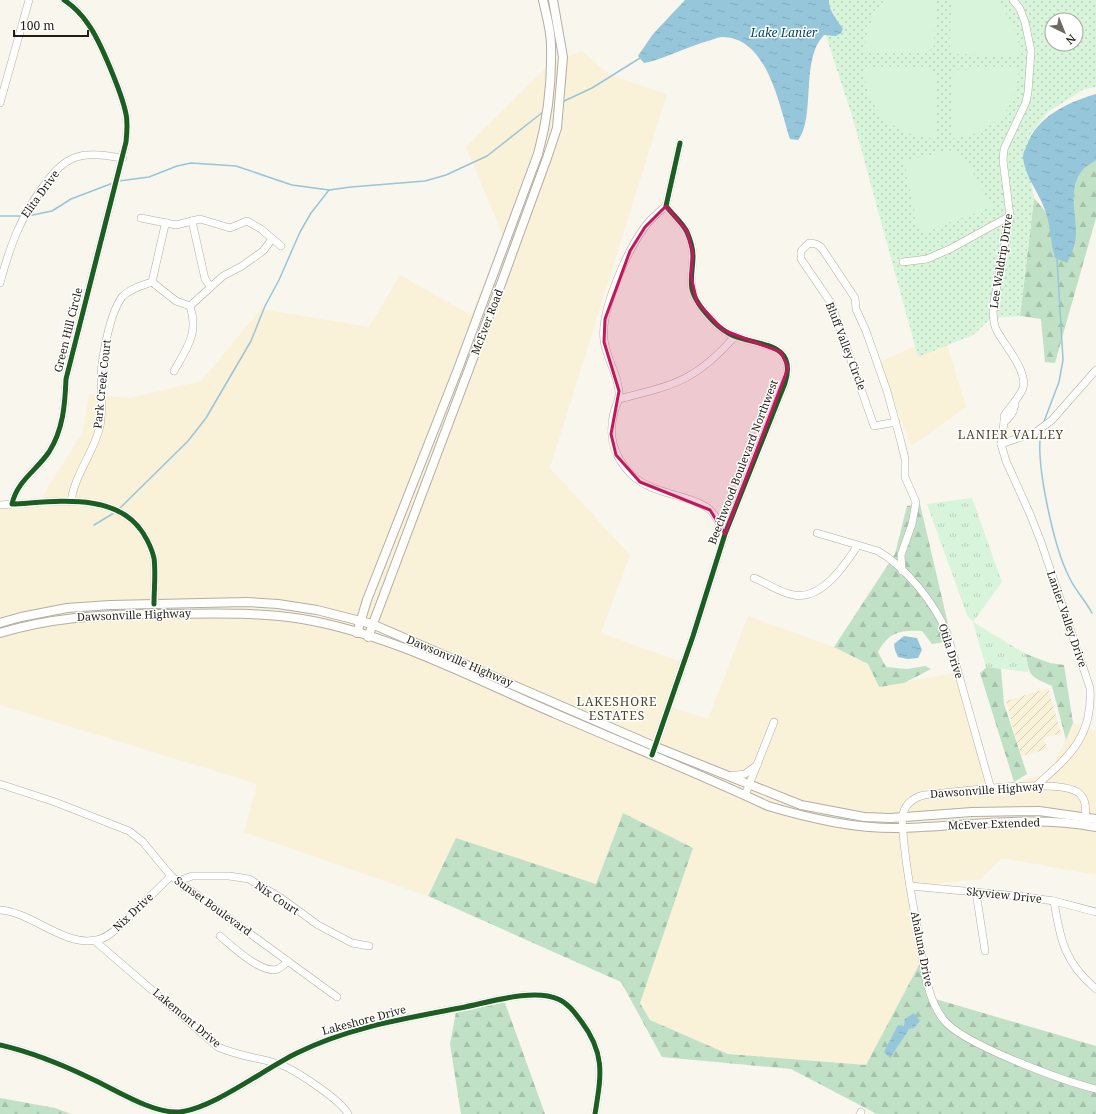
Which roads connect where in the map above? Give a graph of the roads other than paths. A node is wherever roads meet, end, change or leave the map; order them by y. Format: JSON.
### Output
{"nodes":[{"id":1,"x":29,"y":0,"type":"edge"},
{"id":2,"x":64,"y":0,"type":"edge"},
{"id":3,"x":543,"y":0,"type":"edge"},
{"id":4,"x":554,"y":0,"type":"edge"},
{"id":5,"x":1013,"y":0,"type":"edge"},
{"id":6,"x":0,"y":103,"type":"edge"},
{"id":7,"x":680,"y":143,"type":"dead end"},
{"id":8,"x":123,"y":158,"type":"junction"},
{"id":9,"x":666,"y":206,"type":"junction"},
{"id":10,"x":1010,"y":216,"type":"junction"},
{"id":11,"x":142,"y":218,"type":"dead end"},
{"id":12,"x":192,"y":222,"type":"junction"},
{"id":13,"x":167,"y":223,"type":"junction"},
{"id":14,"x":272,"y":239,"type":"junction"},
{"id":15,"x":281,"y":246,"type":"dead end"},
{"id":16,"x":903,"y":262,"type":"dead end"},
{"id":17,"x":152,"y":282,"type":"junction"},
{"id":18,"x":0,"y":283,"type":"edge"},
{"id":19,"x":210,"y":286,"type":"junction"},
{"id":20,"x":190,"y":306,"type":"junction"},
{"id":21,"x":735,"y":336,"type":"junction"},
{"id":22,"x":1096,"y":370,"type":"edge"},
{"id":23,"x":174,"y":371,"type":"dead end"},
{"id":24,"x":619,"y":399,"type":"junction"},
{"id":25,"x":896,"y":422,"type":"junction"},
{"id":26,"x":434,"y":430,"type":"junction"},
{"id":27,"x":1001,"y":444,"type":"junction"},
{"id":28,"x":420,"y":496,"type":"junction"},
{"id":29,"x":71,"y":502,"type":"junction"},
{"id":30,"x":0,"y":504,"type":"edge"},
{"id":31,"x":12,"y":504,"type":"junction"},
{"id":32,"x":817,"y":532,"type":"dead end"},
{"id":33,"x":726,"y":534,"type":"junction"},
{"id":34,"x":858,"y":545,"type":"junction"},
{"id":35,"x":902,"y":571,"type":"junction"},
{"id":36,"x":754,"y":578,"type":"dead end"},
{"id":37,"x":154,"y":604,"type":"junction"},
{"id":38,"x":361,"y":620,"type":"junction"},
{"id":39,"x":0,"y":623,"type":"edge"},
{"id":40,"x":372,"y":624,"type":"junction"},
{"id":41,"x":0,"y":633,"type":"edge"},
{"id":42,"x":357,"y":633,"type":"junction"},
{"id":43,"x":368,"y":637,"type":"junction"},
{"id":44,"x":560,"y":705,"type":"junction"},
{"id":45,"x":556,"y":714,"type":"junction"},
{"id":46,"x":774,"y":722,"type":"dead end"},
{"id":47,"x":656,"y":747,"type":"junction"},
{"id":48,"x":652,"y":754,"type":"junction"},
{"id":49,"x":757,"y":765,"type":"junction"},
{"id":50,"x":726,"y":776,"type":"junction"},
{"id":51,"x":0,"y":784,"type":"edge"},
{"id":52,"x":1038,"y":784,"type":"junction"},
{"id":53,"x":750,"y":785,"type":"junction"},
{"id":54,"x":991,"y":789,"type":"junction"},
{"id":55,"x":745,"y":795,"type":"junction"},
{"id":56,"x":902,"y":818,"type":"junction"},
{"id":57,"x":1096,"y":819,"type":"edge"},
{"id":58,"x":1085,"y":821,"type":"junction"},
{"id":59,"x":1096,"y":826,"type":"edge"},
{"id":60,"x":902,"y":828,"type":"junction"},
{"id":61,"x":171,"y":876,"type":"junction"},
{"id":62,"x":179,"y":881,"type":"junction"},
{"id":63,"x":910,"y":886,"type":"junction"},
{"id":64,"x":976,"y":892,"type":"junction"},
{"id":65,"x":1054,"y":901,"type":"junction"},
{"id":66,"x":0,"y":910,"type":"edge"},
{"id":67,"x":1096,"y":912,"type":"edge"},
{"id":68,"x":220,"y":936,"type":"dead end"},
{"id":69,"x":95,"y":941,"type":"junction"},
{"id":70,"x":369,"y":946,"type":"dead end"},
{"id":71,"x":985,"y":951,"type":"dead end"},
{"id":72,"x":288,"y":961,"type":"junction"},
{"id":73,"x":1096,"y":989,"type":"edge"},
{"id":74,"x":337,"y":997,"type":"dead end"},
{"id":75,"x":0,"y":1045,"type":"edge"},
{"id":76,"x":277,"y":1064,"type":"junction"},
{"id":77,"x":1096,"y":1088,"type":"edge"},
{"id":78,"x":348,"y":1114,"type":"edge"},
{"id":79,"x":595,"y":1114,"type":"edge"}],
"edges":[{"from":1,"to":6,"type":"street"},
{"from":2,"to":8,"type":"street","name":"Green Hill Circle"},
{"from":3,"to":26,"type":"main road","name":"McEver Road"},
{"from":4,"to":28,"type":"main road","name":"McEver Road"},
{"from":5,"to":10,"type":"street","name":"Lee Waldrip Drive"},
{"from":7,"to":9,"type":"street"},
{"from":8,"to":18,"type":"street","name":"Elita Drive"},
{"from":8,"to":31,"type":"street","name":"Green Hill Circle"},
{"from":9,"to":21,"type":"street","name":"Beechwood Boulevard Northwest"},
{"from":9,"to":24,"type":"street"},
{"from":10,"to":16,"type":"street"},
{"from":10,"to":27,"type":"street","name":"Lee Waldrip Drive"},
{"from":11,"to":13,"type":"street"},
{"from":12,"to":13,"type":"street"},
{"from":12,"to":14,"type":"street"},
{"from":12,"to":19,"type":"street"},
{"from":13,"to":17,"type":"street"},
{"from":14,"to":15,"type":"street"},
{"from":14,"to":19,"type":"street"},
{"from":17,"to":20,"type":"street"},
{"from":17,"to":29,"type":"street","name":"Park Creek Court"},
{"from":19,"to":20,"type":"street"},
{"from":20,"to":23,"type":"street"},
{"from":21,"to":24,"type":"street"},
{"from":21,"to":33,"type":"street","name":"Beechwood Boulevard Northwest"},
{"from":22,"to":27,"type":"street"},
{"from":24,"to":33,"type":"street"},
{"from":25,"to":25,"type":"street","name":"Bluff Valley Circle"},
{"from":25,"to":35,"type":"street","name":"Bluff Valley Circle"},
{"from":26,"to":28,"type":"main road"},
{"from":26,"to":38,"type":"main road","name":"McEver Road"},
{"from":27,"to":52,"type":"street","name":"Lanier Valley Drive"},
{"from":28,"to":40,"type":"main road","name":"McEver Road"},
{"from":29,"to":31,"type":"street"},
{"from":29,"to":37,"type":"street"},
{"from":30,"to":31,"type":"street"},
{"from":32,"to":34,"type":"street","name":"Otila Drive"},
{"from":33,"to":47,"type":"street","name":"Beechwood Boulevard Northwest"},
{"from":34,"to":35,"type":"street","name":"Otila Drive"},
{"from":34,"to":36,"type":"street"},
{"from":35,"to":54,"type":"street","name":"Otila Drive"},
{"from":37,"to":38,"type":"main road","name":"Dawsonville Highway"},
{"from":37,"to":39,"type":"main road","name":"Dawsonville Highway"},
{"from":38,"to":40,"type":"main road","name":"Dawsonville Highway"},
{"from":38,"to":42,"type":"main road","name":"McEver Road"},
{"from":40,"to":43,"type":"main road","name":"McEver Road"},
{"from":40,"to":44,"type":"main road","name":"Dawsonville Highway"},
{"from":41,"to":42,"type":"main road","name":"Dawsonville Highway"},
{"from":42,"to":43,"type":"main road","name":"Dawsonville Highway"},
{"from":43,"to":45,"type":"main road","name":"Dawsonville Highway"},
{"from":44,"to":45,"type":"main road"},
{"from":44,"to":47,"type":"main road","name":"Dawsonville Highway"},
{"from":45,"to":48,"type":"main road","name":"Dawsonville Highway"},
{"from":46,"to":49,"type":"street"},
{"from":47,"to":48,"type":"street","name":"Beechwood Boulevard Northwest"},
{"from":47,"to":50,"type":"main road","name":"Dawsonville Highway"},
{"from":48,"to":55,"type":"main road","name":"Dawsonville Highway"},
{"from":49,"to":50,"type":"street"},
{"from":49,"to":53,"type":"street"},
{"from":50,"to":53,"type":"main road","name":"Dawsonville Highway"},
{"from":51,"to":61,"type":"street","name":"Sunset Boulevard"},
{"from":52,"to":54,"type":"street","name":"Dawsonville Highway"},
{"from":52,"to":58,"type":"street","name":"Dawsonville Highway"},
{"from":53,"to":55,"type":"street"},
{"from":53,"to":56,"type":"main road","name":"Dawsonville Highway"},
{"from":54,"to":56,"type":"street","name":"Dawsonville Highway"},
{"from":55,"to":60,"type":"main road","name":"Dawsonville Highway"},
{"from":56,"to":58,"type":"main road","name":"Dawsonville Highway"},
{"from":56,"to":60,"type":"street","name":"Ahaluna Drive"},
{"from":57,"to":58,"type":"main road","name":"Dawsonville Highway"},
{"from":58,"to":59,"type":"main road","name":"Dawsonville Highway"},
{"from":58,"to":60,"type":"main road","name":"McEver Extended"},
{"from":60,"to":63,"type":"street","name":"Ahaluna Drive"},
{"from":61,"to":62,"type":"street","name":"Sunset Boulevard"},
{"from":61,"to":69,"type":"street","name":"Nix Drive"},
{"from":62,"to":70,"type":"street","name":"Nix Court"},
{"from":62,"to":72,"type":"street","name":"Sunset Boulevard"},
{"from":63,"to":64,"type":"street","name":"Skyview Drive"},
{"from":63,"to":77,"type":"street","name":"Ahaluna Drive"},
{"from":64,"to":65,"type":"street","name":"Skyview Drive"},
{"from":64,"to":71,"type":"street"},
{"from":65,"to":67,"type":"street","name":"Skyview Drive"},
{"from":65,"to":73,"type":"street"},
{"from":66,"to":69,"type":"street"},
{"from":68,"to":72,"type":"street"},
{"from":69,"to":76,"type":"street","name":"Lakemont Drive"},
{"from":72,"to":74,"type":"street","name":"Sunset Boulevard"},
{"from":75,"to":76,"type":"street","name":"Lakeshore Drive"},
{"from":76,"to":78,"type":"street","name":"Lakemont Drive"},
{"from":76,"to":79,"type":"street","name":"Lakeshore Drive"}]}
